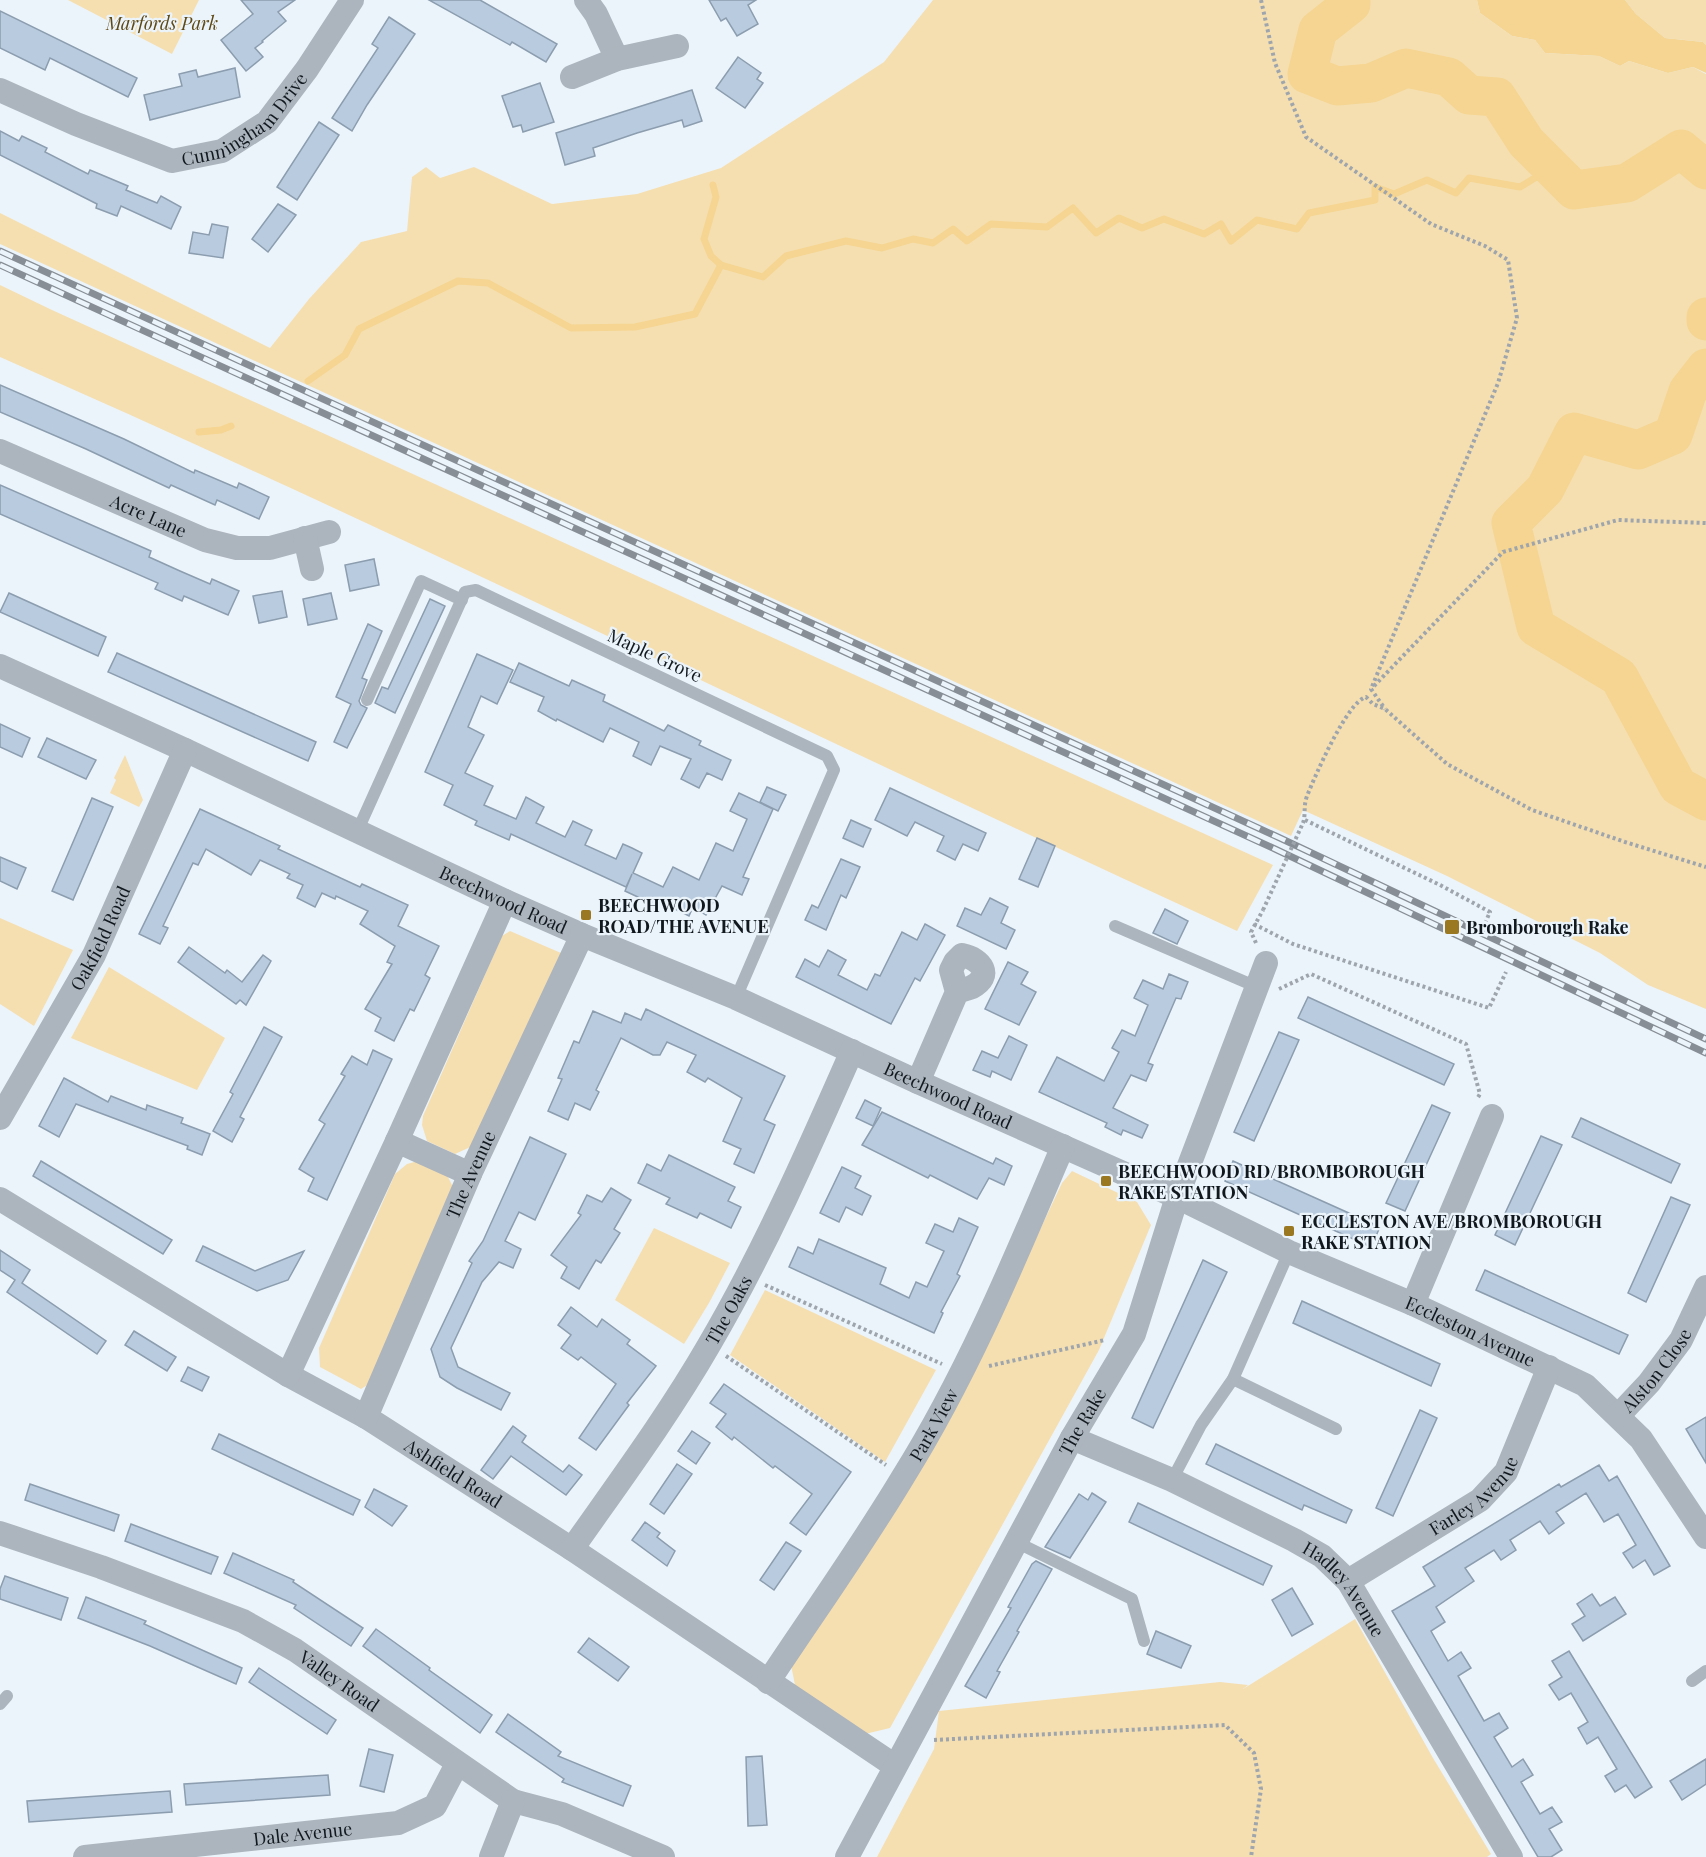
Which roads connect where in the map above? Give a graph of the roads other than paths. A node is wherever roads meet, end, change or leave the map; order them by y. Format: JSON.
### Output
{"nodes":[{"id":1,"x":352,"y":0,"type":"edge"},
{"id":2,"x":586,"y":0,"type":"edge"},
{"id":3,"x":677,"y":46,"type":"dead end"},
{"id":4,"x":617,"y":59,"type":"junction"},
{"id":5,"x":572,"y":77,"type":"dead end"},
{"id":6,"x":0,"y":90,"type":"edge"},
{"id":7,"x":0,"y":451,"type":"edge"},
{"id":8,"x":329,"y":532,"type":"dead end"},
{"id":9,"x":305,"y":538,"type":"junction"},
{"id":10,"x":312,"y":568,"type":"dead end"},
{"id":11,"x":462,"y":600,"type":"junction"},
{"id":12,"x":0,"y":666,"type":"edge"},
{"id":13,"x":367,"y":700,"type":"dead end"},
{"id":14,"x":185,"y":750,"type":"junction"},
{"id":15,"x":357,"y":832,"type":"junction"},
{"id":16,"x":505,"y":901,"type":"junction"},
{"id":17,"x":1115,"y":926,"type":"dead end"},
{"id":18,"x":582,"y":935,"type":"junction"},
{"id":19,"x":1266,"y":963,"type":"road end"},
{"id":20,"x":1265,"y":989,"type":"junction"},
{"id":21,"x":957,"y":992,"type":"dead end"},
{"id":22,"x":736,"y":998,"type":"junction"},
{"id":23,"x":852,"y":1051,"type":"junction"},
{"id":24,"x":918,"y":1082,"type":"junction"},
{"id":25,"x":1492,"y":1116,"type":"road end"},
{"id":26,"x":0,"y":1118,"type":"edge"},
{"id":27,"x":397,"y":1142,"type":"junction"},
{"id":28,"x":1064,"y":1146,"type":"junction"},
{"id":29,"x":470,"y":1174,"type":"junction"},
{"id":30,"x":1177,"y":1197,"type":"junction"},
{"id":31,"x":0,"y":1199,"type":"edge"},
{"id":32,"x":1289,"y":1252,"type":"junction"},
{"id":33,"x":1706,"y":1287,"type":"edge"},
{"id":34,"x":1413,"y":1304,"type":"junction"},
{"id":35,"x":1549,"y":1367,"type":"junction"},
{"id":36,"x":288,"y":1375,"type":"junction"},
{"id":37,"x":1233,"y":1379,"type":"junction"},
{"id":38,"x":1618,"y":1416,"type":"junction"},
{"id":39,"x":366,"y":1417,"type":"junction"},
{"id":40,"x":1336,"y":1429,"type":"dead end"},
{"id":41,"x":1072,"y":1438,"type":"junction"},
{"id":42,"x":1172,"y":1480,"type":"junction"},
{"id":43,"x":0,"y":1533,"type":"edge"},
{"id":44,"x":1706,"y":1537,"type":"edge"},
{"id":45,"x":1016,"y":1542,"type":"junction"},
{"id":46,"x":572,"y":1549,"type":"junction"},
{"id":47,"x":1348,"y":1581,"type":"junction"},
{"id":48,"x":1144,"y":1641,"type":"dead end"},
{"id":49,"x":1706,"y":1671,"type":"edge"},
{"id":50,"x":1692,"y":1681,"type":"dead end"},
{"id":51,"x":768,"y":1682,"type":"junction"},
{"id":52,"x":457,"y":1764,"type":"junction"},
{"id":53,"x":895,"y":1766,"type":"junction"},
{"id":54,"x":513,"y":1801,"type":"junction"},
{"id":55,"x":85,"y":1857,"type":"edge"},
{"id":56,"x":491,"y":1857,"type":"edge"},
{"id":57,"x":663,"y":1857,"type":"edge"},
{"id":58,"x":847,"y":1857,"type":"edge"},
{"id":59,"x":1511,"y":1857,"type":"edge"}],
"edges":[{"from":1,"to":6,"type":"street","name":"Cunningham Drive"},
{"from":2,"to":4,"type":"street"},
{"from":3,"to":4,"type":"street"},
{"from":4,"to":5,"type":"street"},
{"from":7,"to":9,"type":"street","name":"Acre Lane"},
{"from":8,"to":9,"type":"street","name":"Acre Lane"},
{"from":9,"to":10,"type":"street"},
{"from":11,"to":13,"type":"lane"},
{"from":11,"to":15,"type":"lane"},
{"from":11,"to":22,"type":"lane","name":"Maple Grove"},
{"from":12,"to":14,"type":"street","name":"Beechwood Road"},
{"from":14,"to":15,"type":"street","name":"Beechwood Road"},
{"from":14,"to":26,"type":"street","name":"Oakfield Road"},
{"from":15,"to":16,"type":"street","name":"Beechwood Road"},
{"from":16,"to":18,"type":"street","name":"Beechwood Road"},
{"from":16,"to":27,"type":"street"},
{"from":17,"to":20,"type":"lane"},
{"from":18,"to":22,"type":"street","name":"Beechwood Road"},
{"from":18,"to":29,"type":"street","name":"The Avenue"},
{"from":19,"to":20,"type":"street","name":"The Rake"},
{"from":20,"to":30,"type":"street","name":"The Rake"},
{"from":21,"to":24,"type":"street"},
{"from":22,"to":23,"type":"street","name":"Beechwood Road"},
{"from":23,"to":24,"type":"street","name":"Beechwood Road"},
{"from":23,"to":46,"type":"street","name":"The Oaks"},
{"from":24,"to":28,"type":"street","name":"Beechwood Road"},
{"from":25,"to":34,"type":"street"},
{"from":27,"to":29,"type":"street"},
{"from":27,"to":36,"type":"street"},
{"from":28,"to":30,"type":"street","name":"Beechwood Road"},
{"from":28,"to":51,"type":"street","name":"Park View"},
{"from":29,"to":39,"type":"street","name":"The Avenue"},
{"from":30,"to":32,"type":"street","name":"Eccleston Avenue"},
{"from":30,"to":41,"type":"street","name":"The Rake"},
{"from":31,"to":36,"type":"street","name":"Ashfield Road"},
{"from":32,"to":34,"type":"street","name":"Eccleston Avenue"},
{"from":32,"to":37,"type":"lane"},
{"from":33,"to":38,"type":"street","name":"Alston Close"},
{"from":34,"to":35,"type":"street","name":"Eccleston Avenue"},
{"from":35,"to":38,"type":"street","name":"Eccleston Avenue"},
{"from":35,"to":47,"type":"street","name":"Farley Avenue"},
{"from":36,"to":39,"type":"street","name":"Ashfield Road"},
{"from":37,"to":40,"type":"lane"},
{"from":37,"to":42,"type":"lane"},
{"from":38,"to":44,"type":"street","name":"Eccleston Avenue"},
{"from":39,"to":46,"type":"street","name":"Ashfield Road"},
{"from":41,"to":42,"type":"street","name":"Hadley Avenue"},
{"from":41,"to":45,"type":"street","name":"The Rake"},
{"from":42,"to":47,"type":"street","name":"Hadley Avenue"},
{"from":43,"to":52,"type":"street","name":"Valley Road"},
{"from":45,"to":48,"type":"lane"},
{"from":45,"to":53,"type":"street","name":"The Rake"},
{"from":46,"to":51,"type":"street","name":"Ashfield Road"},
{"from":47,"to":59,"type":"street","name":"Hadley Avenue"},
{"from":49,"to":50,"type":"lane"},
{"from":51,"to":53,"type":"street","name":"Ashfield Road"},
{"from":52,"to":54,"type":"street","name":"Valley Road"},
{"from":52,"to":55,"type":"street","name":"Dale Avenue"},
{"from":53,"to":58,"type":"street","name":"The Rake"},
{"from":54,"to":56,"type":"street"},
{"from":54,"to":57,"type":"street","name":"Valley Road"}]}
